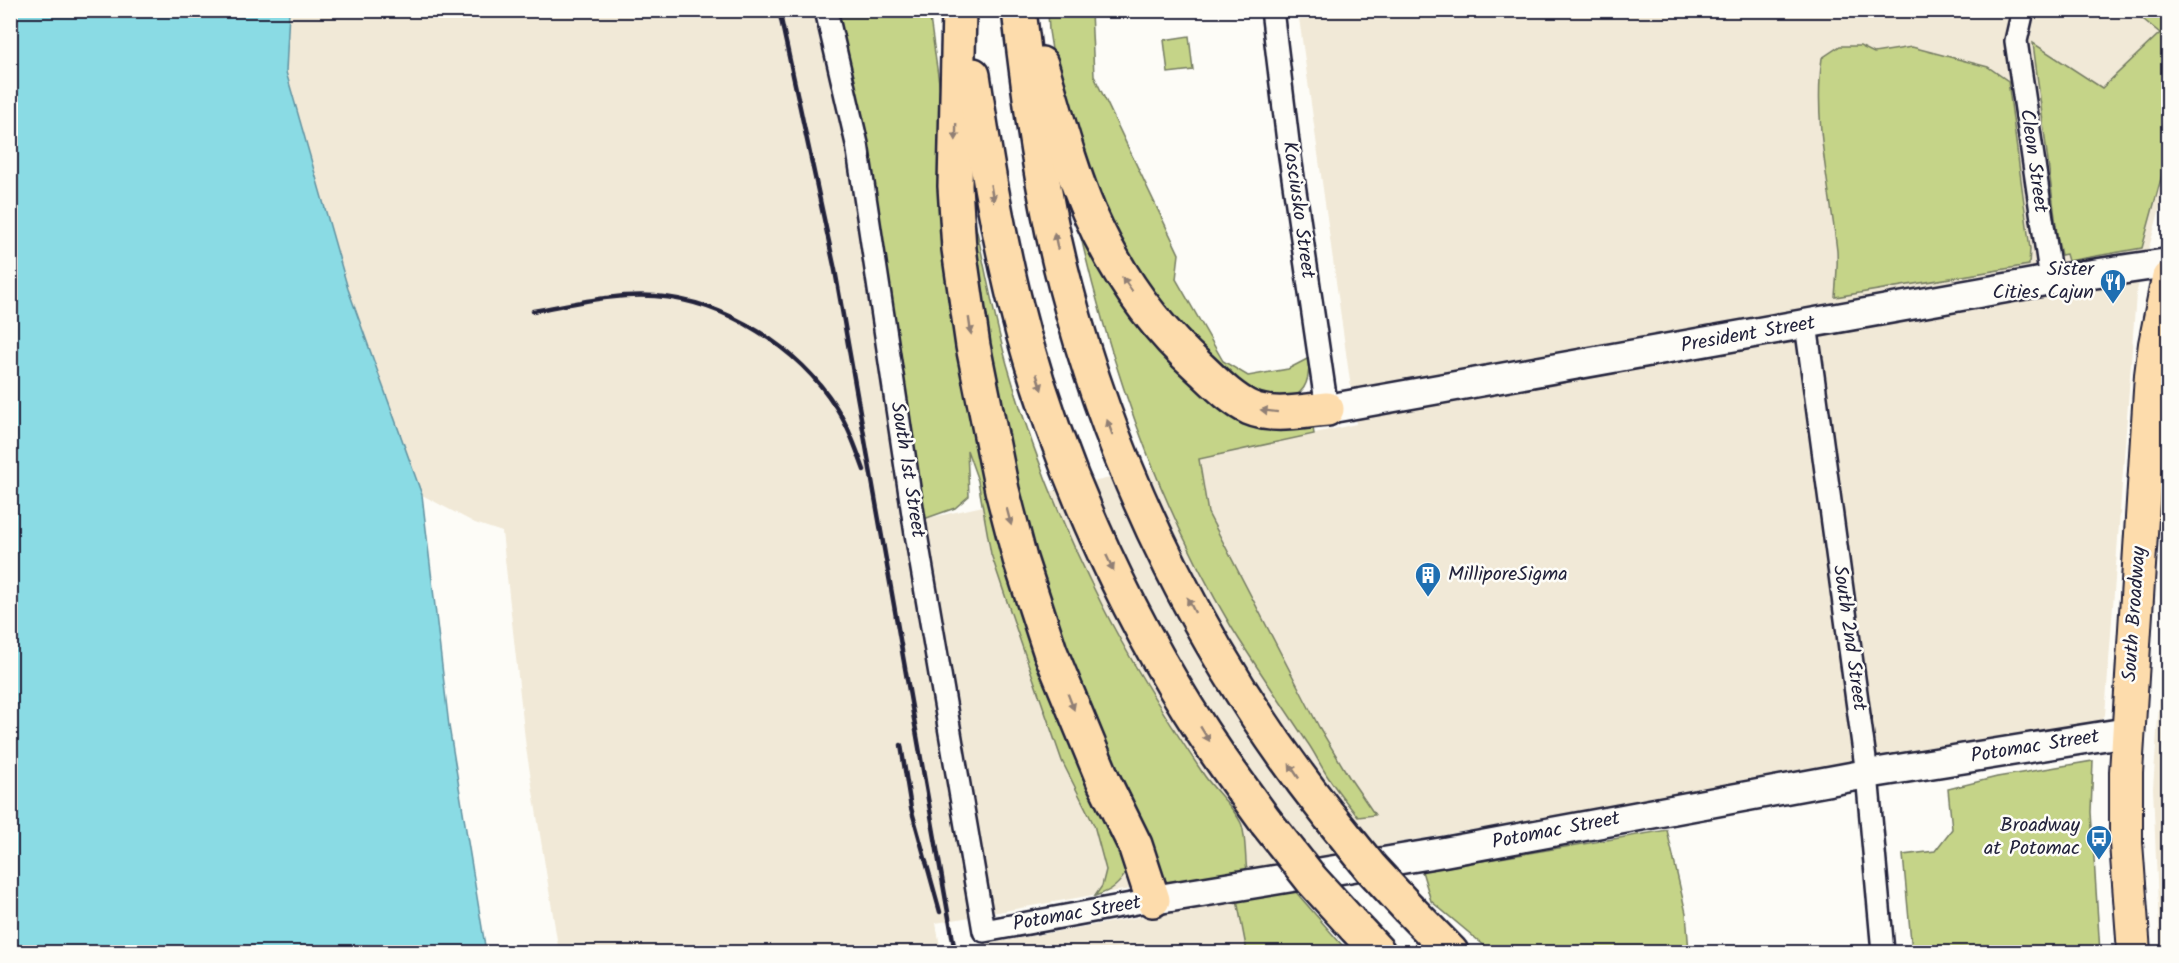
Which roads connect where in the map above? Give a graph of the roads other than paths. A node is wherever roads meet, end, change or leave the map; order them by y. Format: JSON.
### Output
{"nodes":[{"id":1,"x":826,"y":10,"type":"edge"},
{"id":2,"x":959,"y":10,"type":"edge"},
{"id":3,"x":965,"y":10,"type":"edge"},
{"id":4,"x":1018,"y":10,"type":"edge"},
{"id":5,"x":1024,"y":10,"type":"edge"},
{"id":6,"x":1272,"y":10,"type":"edge"},
{"id":7,"x":2023,"y":10,"type":"edge"},
{"id":8,"x":2169,"y":263,"type":"edge"},
{"id":9,"x":2169,"y":278,"type":"edge"},
{"id":10,"x":2051,"y":280,"type":"junction"},
{"id":11,"x":1806,"y":324,"type":"junction"},
{"id":12,"x":1327,"y":409,"type":"junction"},
{"id":13,"x":2128,"y":732,"type":"junction"},
{"id":14,"x":1867,"y":774,"type":"junction"},
{"id":15,"x":1153,"y":900,"type":"junction"},
{"id":16,"x":984,"y":931,"type":"joint"},
{"id":17,"x":1378,"y":952,"type":"edge"},
{"id":18,"x":1451,"y":952,"type":"edge"},
{"id":19,"x":1883,"y":952,"type":"edge"},
{"id":20,"x":2134,"y":952,"type":"edge"}],
"edges":[{"from":1,"to":16,"type":"street","name":"South 1st Street"},
{"from":2,"to":15,"type":"highway","one_way":true},
{"from":3,"to":17,"type":"highway","one_way":true,"bridge":true},
{"from":18,"to":4,"type":"highway","one_way":true,"bridge":true},
{"from":12,"to":5,"type":"highway","one_way":true},
{"from":6,"to":12,"type":"street","name":"Kosciusko Street"},
{"from":7,"to":10,"type":"street","name":"Cleon Street"},
{"from":8,"to":10,"type":"street","name":"President Street"},
{"from":9,"to":13,"type":"main road","name":"South Broadway"},
{"from":10,"to":11,"type":"street","name":"President Street"},
{"from":11,"to":12,"type":"street","name":"President Street"},
{"from":11,"to":14,"type":"street","name":"South 2nd Street"},
{"from":13,"to":14,"type":"street","name":"Potomac Street"},
{"from":13,"to":20,"type":"main road","name":"South Broadway"},
{"from":14,"to":15,"type":"street","name":"Potomac Street"},
{"from":14,"to":19,"type":"street","name":"South 2nd Street"},
{"from":15,"to":16,"type":"street","name":"Potomac Street"}]}
